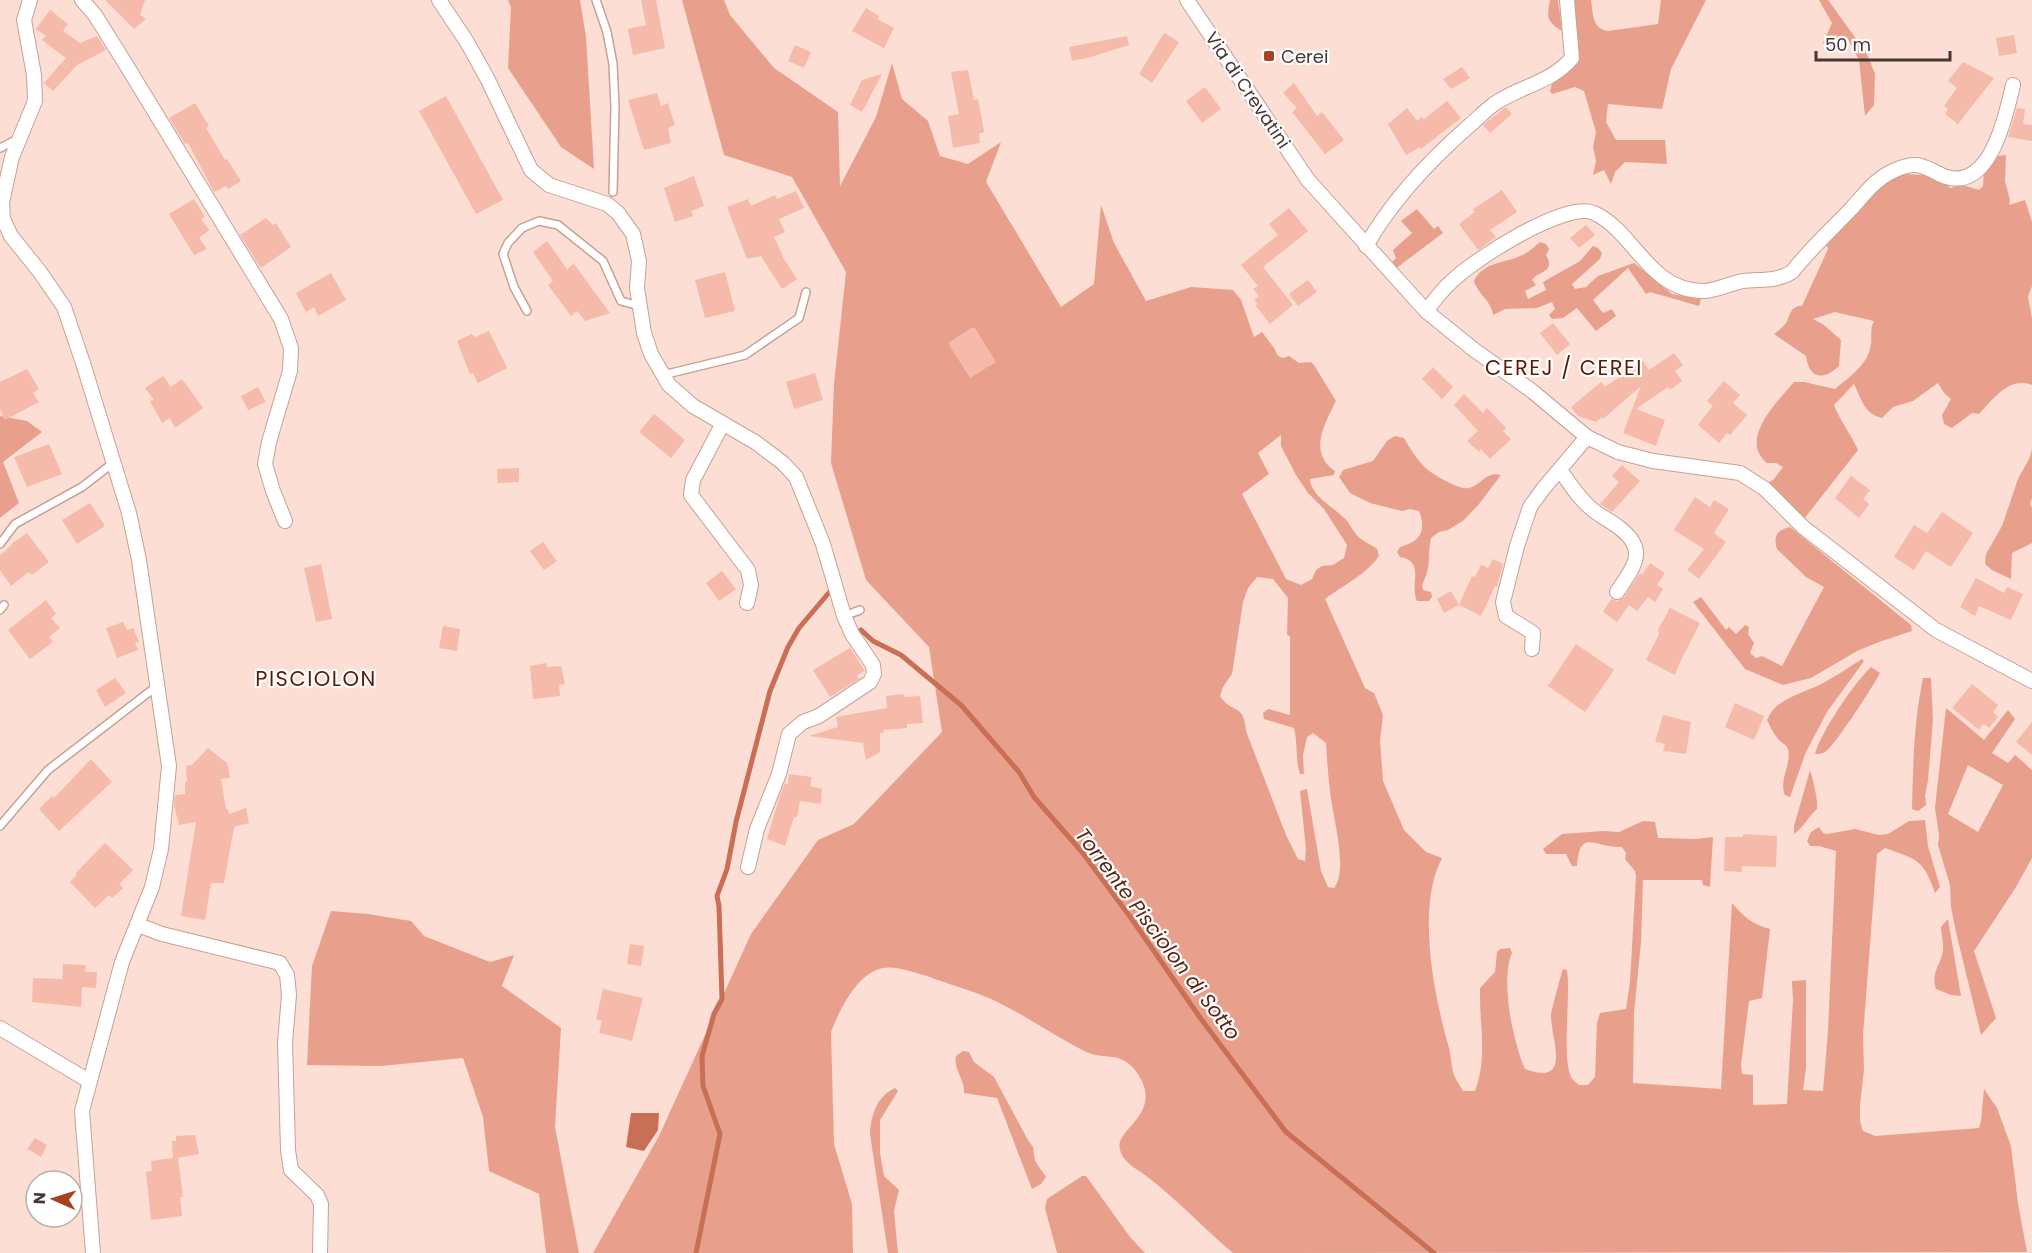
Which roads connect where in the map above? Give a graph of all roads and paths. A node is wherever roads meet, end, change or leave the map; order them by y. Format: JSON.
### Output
{"nodes":[{"id":1,"x":30,"y":0,"type":"edge"},
{"id":2,"x":82,"y":0,"type":"edge"},
{"id":3,"x":440,"y":0,"type":"edge"},
{"id":4,"x":596,"y":0,"type":"edge"},
{"id":5,"x":1187,"y":0,"type":"edge"},
{"id":6,"x":1567,"y":0,"type":"edge"},
{"id":7,"x":2013,"y":85,"type":"dead end"},
{"id":8,"x":20,"y":138,"type":"junction"},
{"id":9,"x":0,"y":148,"type":"edge"},
{"id":10,"x":610,"y":200,"type":"junction"},
{"id":11,"x":1366,"y":246,"type":"junction"},
{"id":12,"x":806,"y":292,"type":"dead end"},
{"id":13,"x":639,"y":306,"type":"junction"},
{"id":14,"x":527,"y":311,"type":"dead end"},
{"id":15,"x":1426,"y":311,"type":"junction"},
{"id":16,"x":663,"y":375,"type":"junction"},
{"id":17,"x":722,"y":425,"type":"junction"},
{"id":18,"x":1587,"y":437,"type":"junction"},
{"id":19,"x":113,"y":463,"type":"junction"},
{"id":20,"x":1560,"y":470,"type":"junction"},
{"id":21,"x":285,"y":521,"type":"dead end"},
{"id":22,"x":0,"y":544,"type":"edge"},
{"id":23,"x":1617,"y":592,"type":"dead end"},
{"id":24,"x":747,"y":603,"type":"dead end"},
{"id":25,"x":860,"y":610,"type":"dead end"},
{"id":26,"x":844,"y":616,"type":"junction"},
{"id":27,"x":1532,"y":649,"type":"dead end"},
{"id":28,"x":2032,"y":681,"type":"edge"},
{"id":29,"x":157,"y":686,"type":"junction"},
{"id":30,"x":0,"y":826,"type":"edge"},
{"id":31,"x":748,"y":867,"type":"dead end"},
{"id":32,"x":138,"y":925,"type":"junction"},
{"id":33,"x":0,"y":1028,"type":"edge"},
{"id":34,"x":89,"y":1081,"type":"junction"},
{"id":35,"x":93,"y":1253,"type":"edge"},
{"id":36,"x":320,"y":1253,"type":"edge"}],
"edges":[{"from":1,"to":8,"type":"street"},
{"from":2,"to":21,"type":"street"},
{"from":3,"to":10,"type":"street"},
{"from":4,"to":10,"type":"lane"},
{"from":5,"to":11,"type":"street","name":"Via di Crevatini"},
{"from":6,"to":11,"type":"street"},
{"from":7,"to":15,"type":"street"},
{"from":8,"to":9,"type":"lane"},
{"from":8,"to":19,"type":"street"},
{"from":10,"to":13,"type":"street"},
{"from":11,"to":15,"type":"street","name":"Via di Crevatini"},
{"from":12,"to":16,"type":"lane"},
{"from":13,"to":14,"type":"lane"},
{"from":13,"to":16,"type":"street"},
{"from":15,"to":18,"type":"street","name":"Via di Crevatini"},
{"from":16,"to":17,"type":"street"},
{"from":17,"to":24,"type":"street"},
{"from":17,"to":26,"type":"street"},
{"from":18,"to":20,"type":"street"},
{"from":18,"to":28,"type":"street","name":"Via di Crevatini"},
{"from":19,"to":22,"type":"lane"},
{"from":19,"to":29,"type":"street"},
{"from":20,"to":23,"type":"street"},
{"from":20,"to":27,"type":"street"},
{"from":25,"to":26,"type":"lane"},
{"from":26,"to":31,"type":"street"},
{"from":29,"to":30,"type":"lane"},
{"from":29,"to":32,"type":"street"},
{"from":32,"to":34,"type":"street"},
{"from":32,"to":36,"type":"street"},
{"from":33,"to":34,"type":"street"},
{"from":34,"to":35,"type":"street"}]}
